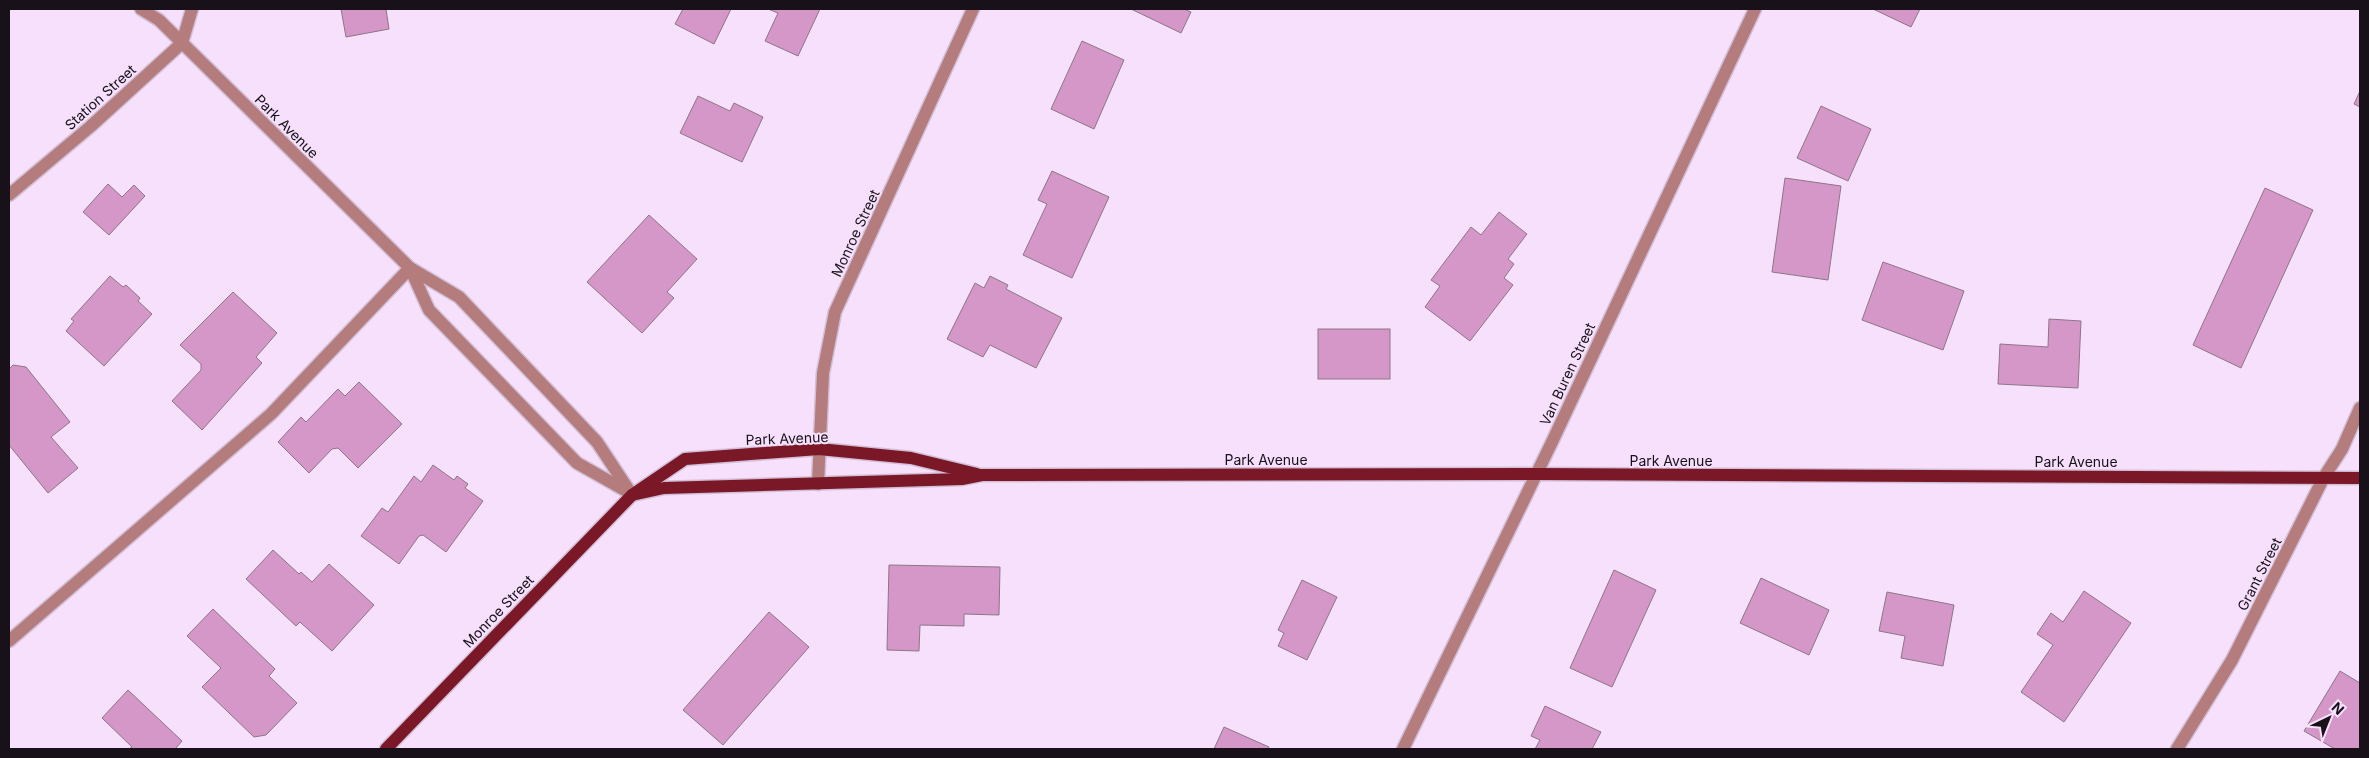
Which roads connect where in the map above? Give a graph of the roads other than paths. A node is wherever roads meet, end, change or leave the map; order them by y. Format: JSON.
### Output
{"nodes":[{"id":1,"x":141,"y":9,"type":"edge"},
{"id":2,"x":192,"y":9,"type":"edge"},
{"id":3,"x":973,"y":9,"type":"edge"},
{"id":4,"x":1755,"y":9,"type":"edge"},
{"id":5,"x":182,"y":43,"type":"junction"},
{"id":6,"x":9,"y":195,"type":"edge"},
{"id":7,"x":410,"y":268,"type":"junction"},
{"id":8,"x":2360,"y":408,"type":"edge"},
{"id":9,"x":819,"y":449,"type":"junction"},
{"id":10,"x":1536,"y":474,"type":"junction"},
{"id":11,"x":982,"y":475,"type":"junction"},
{"id":12,"x":2324,"y":477,"type":"junction"},
{"id":13,"x":2360,"y":478,"type":"edge"},
{"id":14,"x":818,"y":484,"type":"junction"},
{"id":15,"x":632,"y":495,"type":"junction"},
{"id":16,"x":9,"y":641,"type":"edge"},
{"id":17,"x":386,"y":749,"type":"edge"},
{"id":18,"x":1403,"y":749,"type":"edge"},
{"id":19,"x":2177,"y":749,"type":"edge"}],
"edges":[{"from":1,"to":5,"type":"street","name":"Park Avenue"},
{"from":2,"to":5,"type":"street"},
{"from":3,"to":9,"type":"street","name":"Monroe Street"},
{"from":4,"to":10,"type":"street","name":"Van Buren Street"},
{"from":5,"to":6,"type":"street","name":"Station Street"},
{"from":5,"to":7,"type":"street","name":"Park Avenue"},
{"from":7,"to":15,"type":"street","name":"Park Avenue"},
{"from":7,"to":15,"type":"street","name":"Park Avenue"},
{"from":7,"to":16,"type":"street"},
{"from":8,"to":12,"type":"street","name":"Grant Street"},
{"from":9,"to":11,"type":"main road","name":"Park Avenue"},
{"from":9,"to":14,"type":"street","name":"Monroe Street"},
{"from":9,"to":15,"type":"main road","name":"Park Avenue"},
{"from":10,"to":11,"type":"main road","name":"Park Avenue"},
{"from":10,"to":12,"type":"main road","name":"Park Avenue"},
{"from":10,"to":18,"type":"street","name":"Van Buren Street"},
{"from":11,"to":14,"type":"main road","name":"Park Avenue"},
{"from":12,"to":13,"type":"main road","name":"Park Avenue"},
{"from":12,"to":19,"type":"street","name":"Grant Street"},
{"from":14,"to":15,"type":"main road","name":"Park Avenue"},
{"from":15,"to":17,"type":"main road","name":"Monroe Street"}]}
